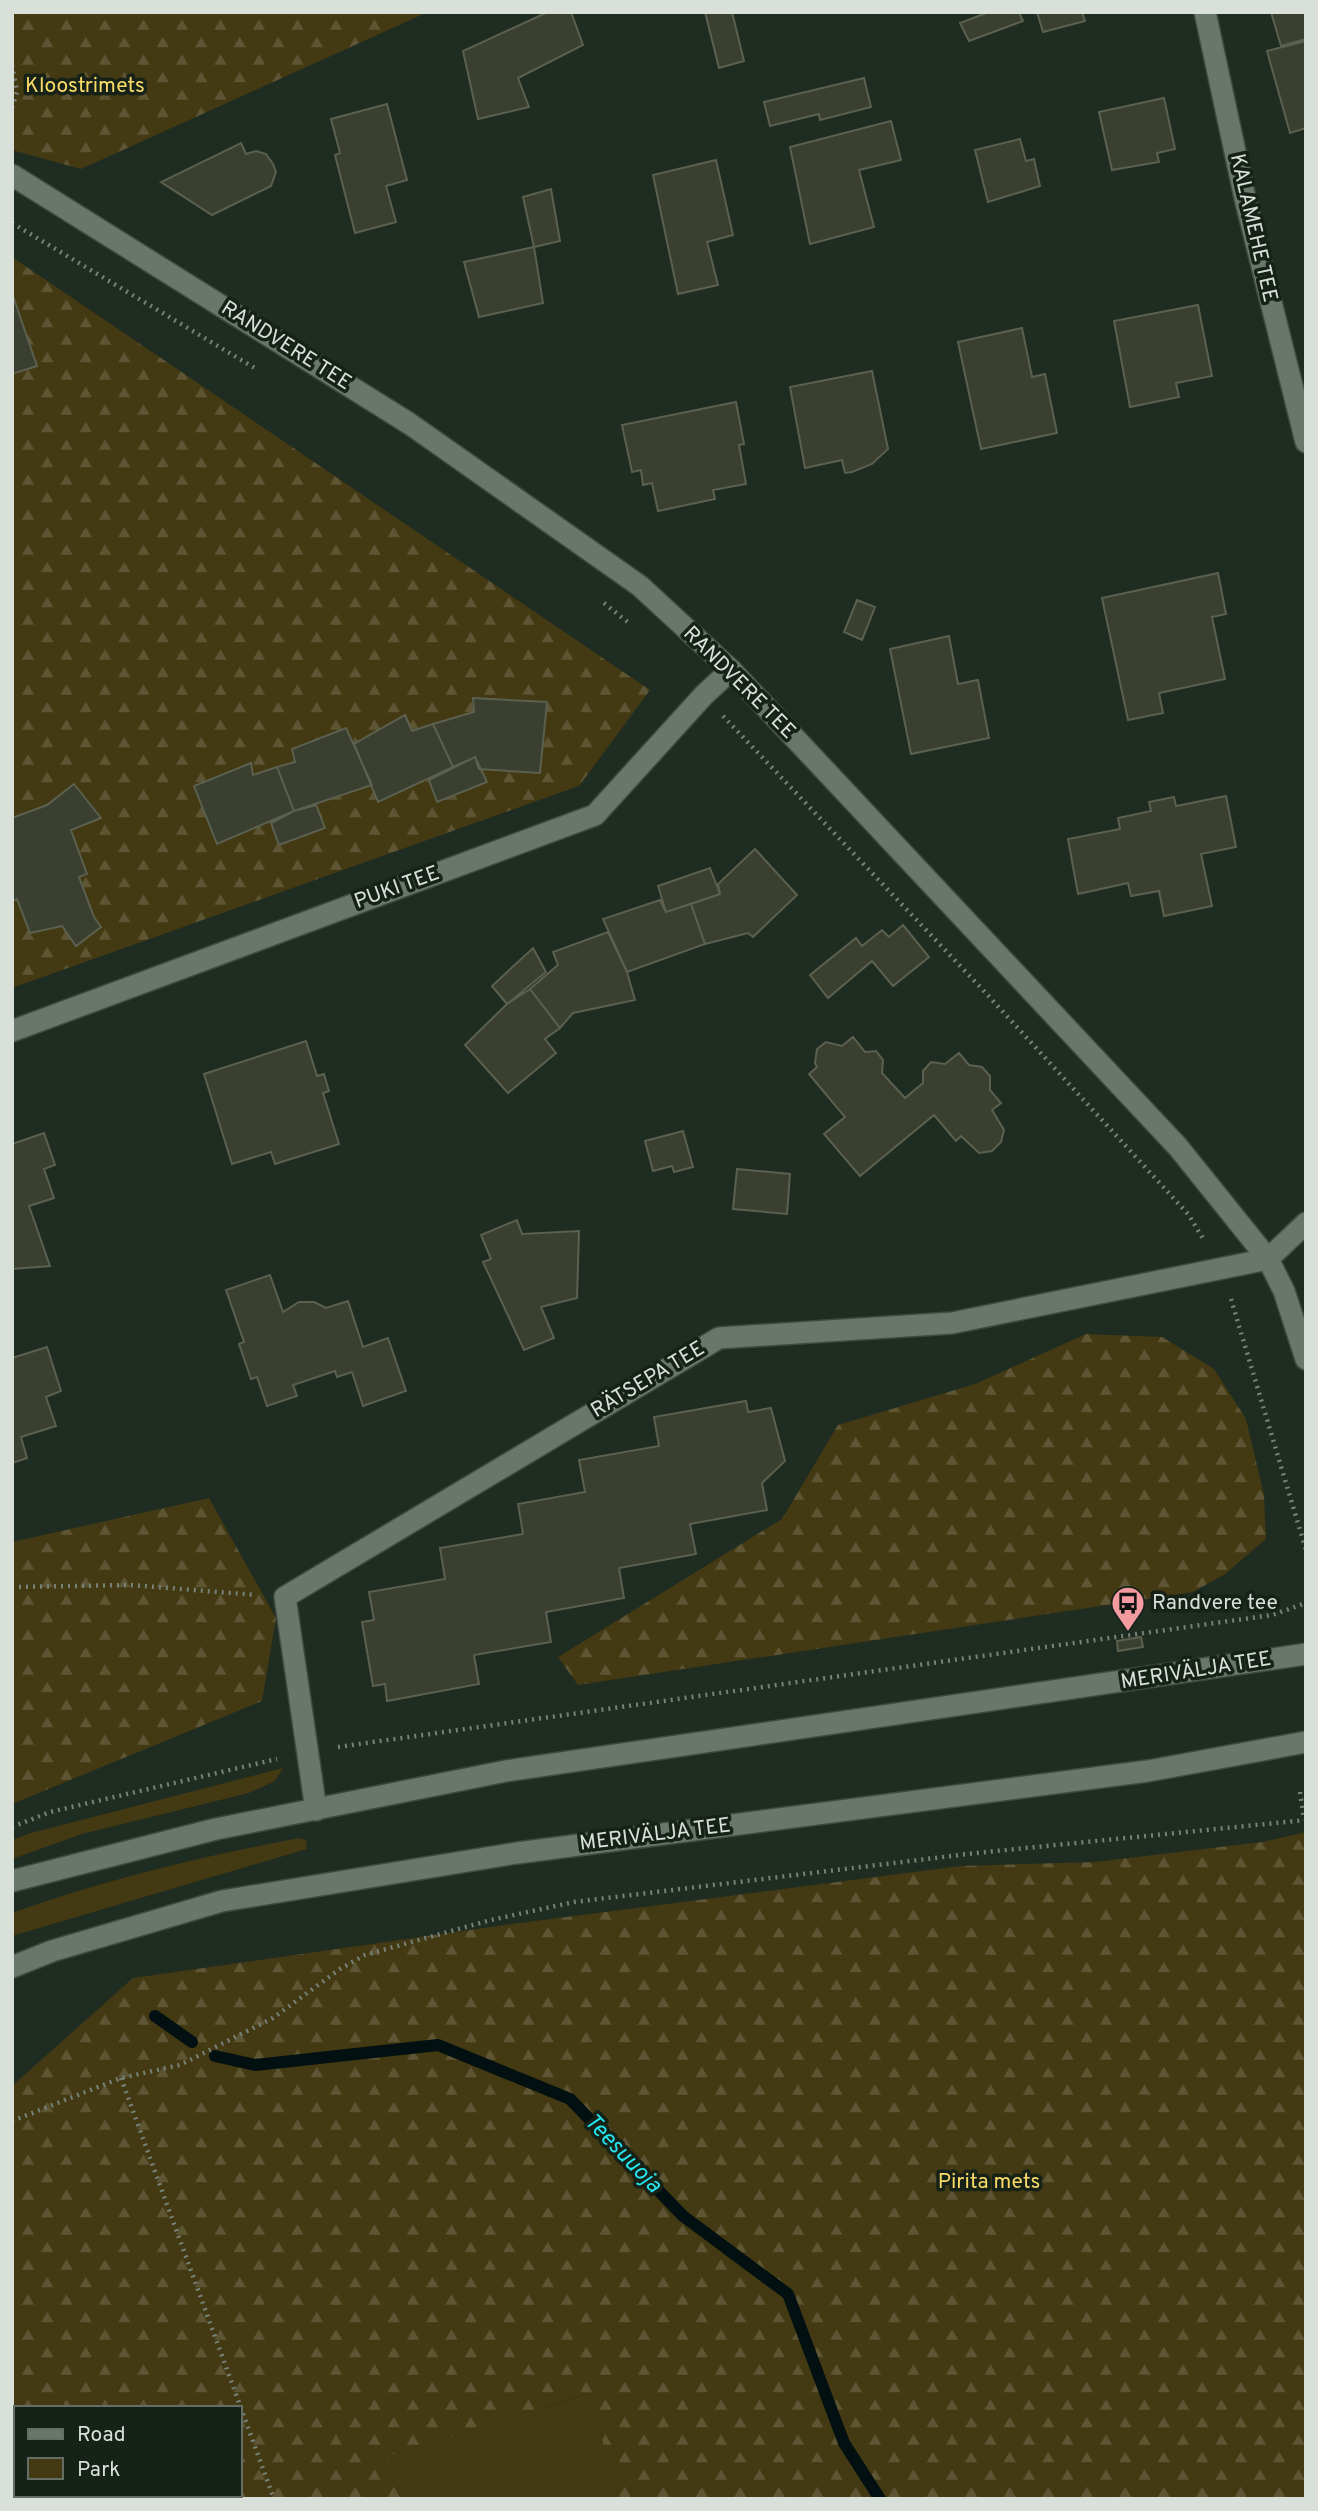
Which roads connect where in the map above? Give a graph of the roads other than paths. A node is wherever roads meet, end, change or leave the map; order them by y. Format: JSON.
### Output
{"nodes":[{"id":1,"x":1205,"y":12,"type":"edge"},
{"id":2,"x":12,"y":175,"type":"edge"},
{"id":3,"x":1306,"y":442,"type":"edge"},
{"id":4,"x":731,"y":670,"type":"junction"},
{"id":5,"x":12,"y":1031,"type":"edge"},
{"id":6,"x":1306,"y":1223,"type":"edge"},
{"id":7,"x":1268,"y":1259,"type":"junction"},
{"id":8,"x":1306,"y":1359,"type":"edge"},
{"id":9,"x":1306,"y":1654,"type":"edge"},
{"id":10,"x":1306,"y":1742,"type":"edge"},
{"id":11,"x":316,"y":1810,"type":"junction"},
{"id":12,"x":12,"y":1881,"type":"edge"},
{"id":13,"x":12,"y":1967,"type":"edge"}],
"edges":[{"from":1,"to":3,"type":"main road","name":"KALAMEHE TEE"},
{"from":2,"to":4,"type":"main road","name":"RANDVERE TEE"},
{"from":4,"to":5,"type":"main road","name":"PUKI TEE"},
{"from":4,"to":7,"type":"main road","name":"RANDVERE TEE"},
{"from":6,"to":7,"type":"main road"},
{"from":7,"to":8,"type":"main road","name":"RANDVERE TEE"},
{"from":7,"to":11,"type":"main road","name":"RÄTSEPA TEE"},
{"from":9,"to":11,"type":"main road","name":"MERIVÄLJA TEE"},
{"from":10,"to":13,"type":"main road","name":"MERIVÄLJA TEE"},
{"from":11,"to":12,"type":"main road","name":"MERIVÄLJA TEE"}]}
